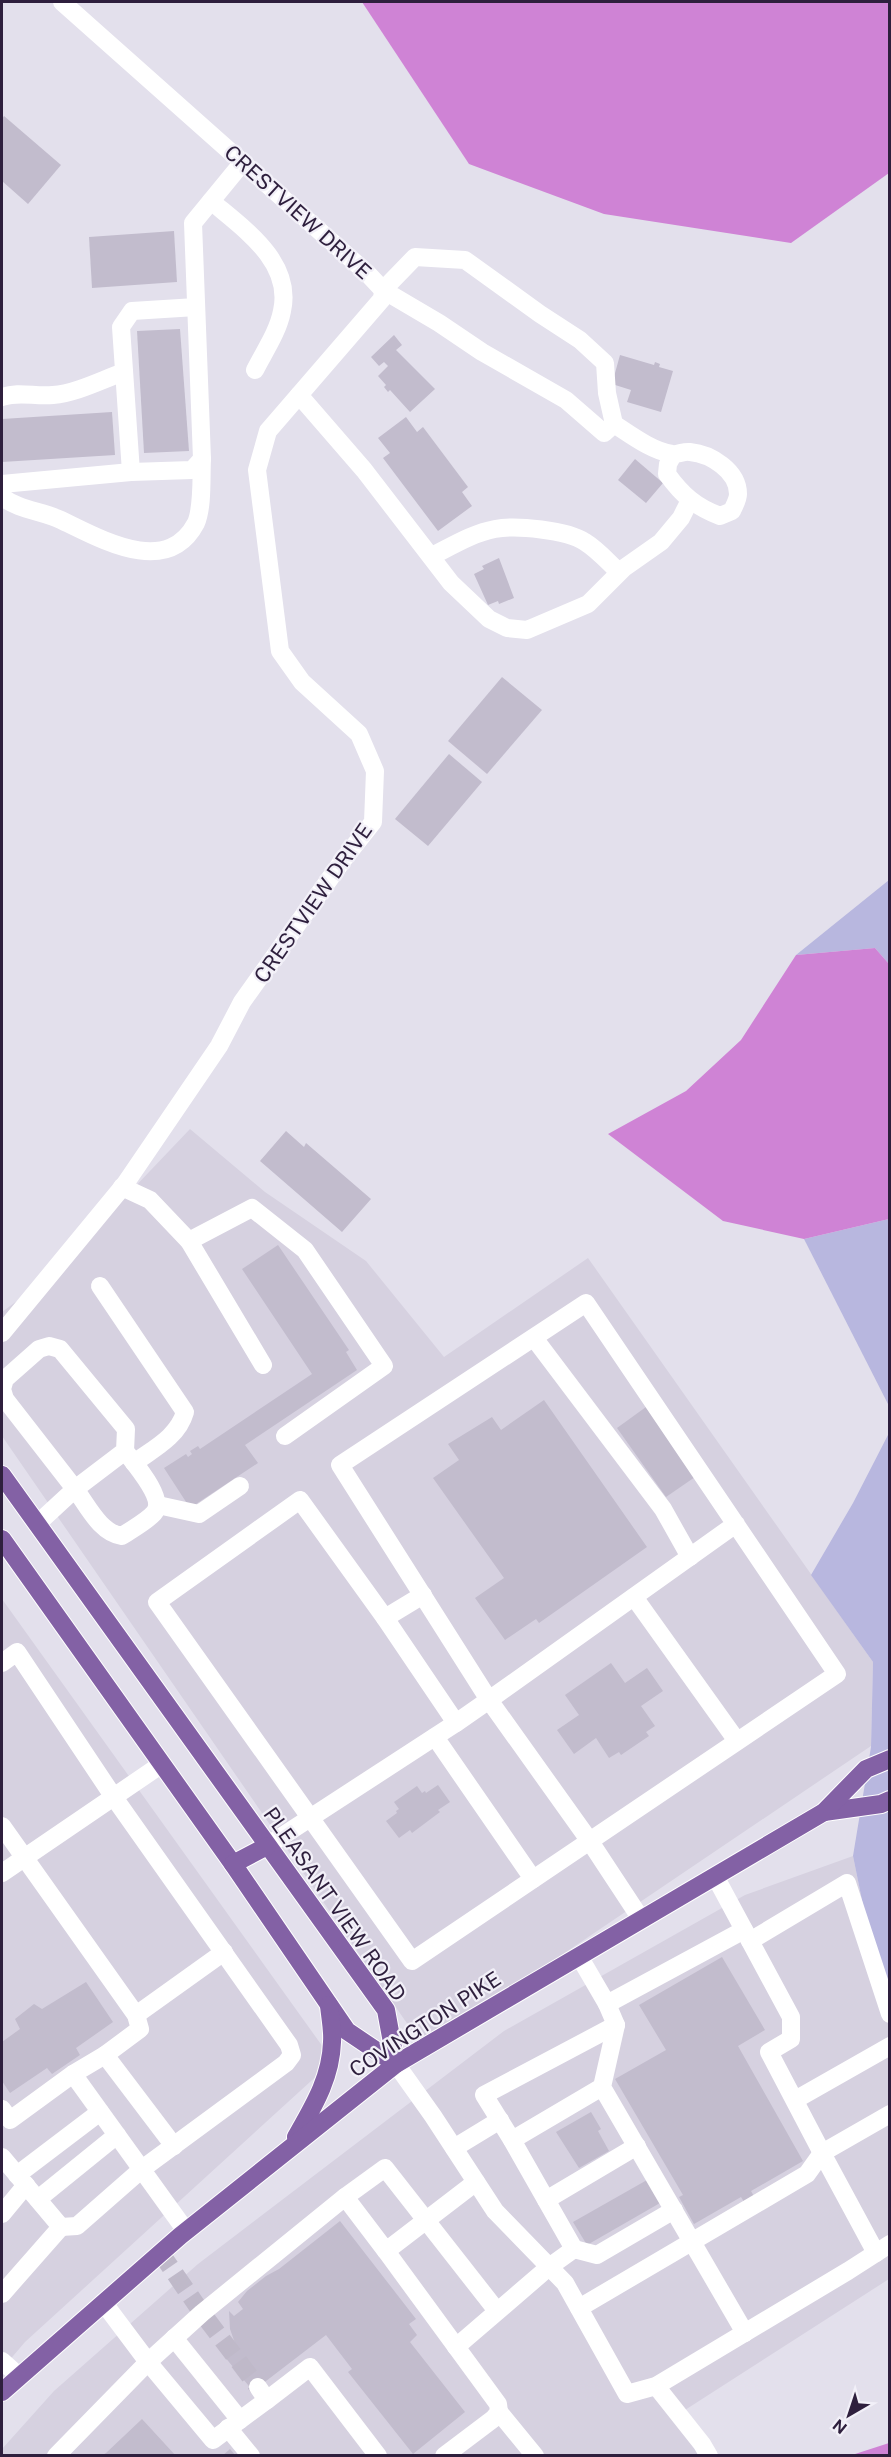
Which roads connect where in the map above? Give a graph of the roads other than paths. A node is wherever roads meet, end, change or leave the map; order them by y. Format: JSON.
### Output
{"nodes":[{"id":1,"x":62,"y":2,"type":"edge"},
{"id":2,"x":243,"y":162,"type":"junction"},
{"id":3,"x":211,"y":201,"type":"junction"},
{"id":4,"x":383,"y":290,"type":"junction"},
{"id":5,"x":196,"y":307,"type":"junction"},
{"id":6,"x":255,"y":370,"type":"dead end"},
{"id":7,"x":124,"y":372,"type":"junction"},
{"id":8,"x":299,"y":395,"type":"junction"},
{"id":9,"x":2,"y":397,"type":"edge"},
{"id":10,"x":614,"y":424,"type":"junction"},
{"id":11,"x":673,"y":455,"type":"junction"},
{"id":12,"x":202,"y":459,"type":"junction"},
{"id":13,"x":131,"y":472,"type":"junction"},
{"id":14,"x":2,"y":484,"type":"edge"},
{"id":15,"x":2,"y":497,"type":"edge"},
{"id":16,"x":690,"y":500,"type":"junction"},
{"id":17,"x":432,"y":556,"type":"junction"},
{"id":18,"x":619,"y":573,"type":"junction"},
{"id":19,"x":122,"y":1187,"type":"junction"},
{"id":20,"x":189,"y":1241,"type":"junction"},
{"id":21,"x":100,"y":1286,"type":"dead end"},
{"id":22,"x":2,"y":1333,"type":"edge"},
{"id":23,"x":534,"y":1338,"type":"junction"},
{"id":24,"x":263,"y":1365,"type":"dead end"},
{"id":25,"x":285,"y":1436,"type":"dead end"},
{"id":26,"x":129,"y":1457,"type":"junction"},
{"id":27,"x":2,"y":1475,"type":"edge"},
{"id":28,"x":240,"y":1486,"type":"dead end"},
{"id":29,"x":75,"y":1489,"type":"junction"},
{"id":30,"x":158,"y":1505,"type":"junction"},
{"id":31,"x":36,"y":1524,"type":"junction"},
{"id":32,"x":736,"y":1524,"type":"junction"},
{"id":33,"x":2,"y":1539,"type":"edge"},
{"id":34,"x":690,"y":1557,"type":"junction"},
{"id":35,"x":423,"y":1595,"type":"junction"},
{"id":36,"x":634,"y":1597,"type":"junction"},
{"id":37,"x":385,"y":1618,"type":"junction"},
{"id":38,"x":2,"y":1663,"type":"edge"},
{"id":39,"x":489,"y":1700,"type":"junction"},
{"id":40,"x":456,"y":1723,"type":"junction"},
{"id":41,"x":435,"y":1737,"type":"junction"},
{"id":42,"x":737,"y":1741,"type":"junction"},
{"id":43,"x":890,"y":1759,"type":"edge"},
{"id":44,"x":162,"y":1764,"type":"junction"},
{"id":45,"x":113,"y":1796,"type":"junction"},
{"id":46,"x":885,"y":1802,"type":"edge"},
{"id":47,"x":824,"y":1812,"type":"junction"},
{"id":48,"x":310,"y":1818,"type":"junction"},
{"id":49,"x":2,"y":1826,"type":"edge"},
{"id":50,"x":589,"y":1840,"type":"junction"},
{"id":51,"x":267,"y":1846,"type":"junction"},
{"id":52,"x":23,"y":1857,"type":"junction"},
{"id":53,"x":233,"y":1864,"type":"junction"},
{"id":54,"x":2,"y":1873,"type":"edge"},
{"id":55,"x":715,"y":1876,"type":"junction"},
{"id":56,"x":533,"y":1878,"type":"junction"},
{"id":57,"x":641,"y":1919,"type":"junction"},
{"id":58,"x":747,"y":1935,"type":"junction"},
{"id":59,"x":224,"y":1952,"type":"junction"},
{"id":60,"x":579,"y":1956,"type":"junction"},
{"id":61,"x":328,"y":2002,"type":"junction"},
{"id":62,"x":607,"y":2004,"type":"junction"},
{"id":63,"x":890,"y":2014,"type":"edge"},
{"id":64,"x":136,"y":2015,"type":"junction"},
{"id":65,"x":616,"y":2025,"type":"junction"},
{"id":66,"x":890,"y":2046,"type":"edge"},
{"id":67,"x":105,"y":2055,"type":"junction"},
{"id":68,"x":396,"y":2064,"type":"junction"},
{"id":69,"x":73,"y":2074,"type":"junction"},
{"id":70,"x":602,"y":2086,"type":"junction"},
{"id":71,"x":795,"y":2100,"type":"junction"},
{"id":72,"x":2,"y":2109,"type":"edge"},
{"id":73,"x":100,"y":2112,"type":"junction"},
{"id":74,"x":890,"y":2114,"type":"edge"},
{"id":75,"x":500,"y":2120,"type":"junction"},
{"id":76,"x":117,"y":2135,"type":"junction"},
{"id":77,"x":512,"y":2140,"type":"junction"},
{"id":78,"x":174,"y":2146,"type":"junction"},
{"id":79,"x":290,"y":2146,"type":"junction"},
{"id":80,"x":636,"y":2146,"type":"junction"},
{"id":81,"x":454,"y":2148,"type":"junction"},
{"id":82,"x":822,"y":2153,"type":"junction"},
{"id":83,"x":2,"y":2157,"type":"edge"},
{"id":84,"x":142,"y":2169,"type":"junction"},
{"id":85,"x":476,"y":2182,"type":"junction"},
{"id":86,"x":27,"y":2187,"type":"junction"},
{"id":87,"x":345,"y":2197,"type":"junction"},
{"id":88,"x":546,"y":2199,"type":"junction"},
{"id":89,"x":674,"y":2210,"type":"junction"},
{"id":90,"x":2,"y":2214,"type":"edge"},
{"id":91,"x":425,"y":2222,"type":"junction"},
{"id":92,"x":62,"y":2227,"type":"junction"},
{"id":93,"x":186,"y":2231,"type":"junction"},
{"id":94,"x":692,"y":2241,"type":"junction"},
{"id":95,"x":883,"y":2248,"type":"edge"},
{"id":96,"x":574,"y":2249,"type":"junction"},
{"id":97,"x":386,"y":2251,"type":"junction"},
{"id":98,"x":549,"y":2267,"type":"junction"},
{"id":99,"x":2,"y":2295,"type":"edge"},
{"id":100,"x":104,"y":2302,"type":"junction"},
{"id":101,"x":579,"y":2308,"type":"junction"},
{"id":102,"x":497,"y":2311,"type":"junction"},
{"id":103,"x":745,"y":2333,"type":"junction"},
{"id":104,"x":174,"y":2338,"type":"junction"},
{"id":105,"x":456,"y":2347,"type":"junction"},
{"id":106,"x":2,"y":2361,"type":"edge"},
{"id":107,"x":148,"y":2361,"type":"junction"},
{"id":108,"x":20,"y":2377,"type":"junction"},
{"id":109,"x":656,"y":2386,"type":"junction"},
{"id":110,"x":2,"y":2392,"type":"edge"},
{"id":111,"x":499,"y":2412,"type":"junction"},
{"id":112,"x":234,"y":2424,"type":"junction"},
{"id":113,"x":56,"y":2456,"type":"edge"},
{"id":114,"x":251,"y":2456,"type":"edge"},
{"id":115,"x":378,"y":2456,"type":"edge"},
{"id":116,"x":444,"y":2456,"type":"edge"},
{"id":117,"x":535,"y":2456,"type":"edge"},
{"id":118,"x":709,"y":2456,"type":"edge"}],
"edges":[{"from":1,"to":2,"type":"street","name":"CRESTVIEW DRIVE"},
{"from":2,"to":3,"type":"street"},
{"from":2,"to":4,"type":"street","name":"CRESTVIEW DRIVE"},
{"from":3,"to":5,"type":"street"},
{"from":3,"to":6,"type":"street"},
{"from":4,"to":8,"type":"street","name":"CRESTVIEW DRIVE"},
{"from":4,"to":10,"type":"street"},
{"from":4,"to":10,"type":"street"},
{"from":5,"to":7,"type":"street"},
{"from":5,"to":12,"type":"street"},
{"from":7,"to":9,"type":"street"},
{"from":7,"to":13,"type":"street"},
{"from":8,"to":17,"type":"street"},
{"from":8,"to":19,"type":"street","name":"CRESTVIEW DRIVE"},
{"from":10,"to":11,"type":"street"},
{"from":11,"to":16,"type":"street"},
{"from":11,"to":16,"type":"street"},
{"from":12,"to":13,"type":"street"},
{"from":12,"to":15,"type":"street"},
{"from":13,"to":14,"type":"street"},
{"from":16,"to":18,"type":"street"},
{"from":17,"to":18,"type":"street"},
{"from":17,"to":18,"type":"street"},
{"from":19,"to":20,"type":"street"},
{"from":19,"to":22,"type":"street","name":"CRESTVIEW DRIVE"},
{"from":20,"to":24,"type":"street"},
{"from":20,"to":25,"type":"street"},
{"from":21,"to":26,"type":"street"},
{"from":23,"to":32,"type":"street"},
{"from":23,"to":34,"type":"street"},
{"from":23,"to":35,"type":"street"},
{"from":26,"to":29,"type":"street"},
{"from":26,"to":29,"type":"street"},
{"from":26,"to":30,"type":"street"},
{"from":27,"to":31,"type":"main road","name":"PLEASANT VIEW ROAD"},
{"from":28,"to":30,"type":"street"},
{"from":29,"to":30,"type":"street"},
{"from":29,"to":31,"type":"street"},
{"from":31,"to":51,"type":"main road","name":"PLEASANT VIEW ROAD"},
{"from":32,"to":34,"type":"street"},
{"from":32,"to":42,"type":"street"},
{"from":33,"to":44,"type":"main road"},
{"from":34,"to":36,"type":"street"},
{"from":35,"to":37,"type":"street"},
{"from":35,"to":39,"type":"street"},
{"from":36,"to":39,"type":"street"},
{"from":36,"to":42,"type":"street"},
{"from":37,"to":40,"type":"street"},
{"from":37,"to":48,"type":"street"},
{"from":38,"to":45,"type":"street"},
{"from":39,"to":40,"type":"street"},
{"from":39,"to":50,"type":"street"},
{"from":40,"to":41,"type":"street"},
{"from":41,"to":48,"type":"street"},
{"from":41,"to":56,"type":"street"},
{"from":42,"to":50,"type":"street"},
{"from":43,"to":47,"type":"main road","name":"COVINGTON PIKE"},
{"from":44,"to":45,"type":"street"},
{"from":44,"to":53,"type":"main road"},
{"from":45,"to":52,"type":"street"},
{"from":45,"to":59,"type":"street"},
{"from":46,"to":47,"type":"main road","name":"COVINGTON PIKE"},
{"from":47,"to":55,"type":"main road","name":"COVINGTON PIKE"},
{"from":48,"to":51,"type":"street"},
{"from":48,"to":56,"type":"street"},
{"from":49,"to":52,"type":"street"},
{"from":50,"to":56,"type":"street"},
{"from":50,"to":57,"type":"street"},
{"from":51,"to":53,"type":"main road"},
{"from":51,"to":68,"type":"main road","name":"PLEASANT VIEW ROAD"},
{"from":52,"to":54,"type":"street"},
{"from":52,"to":64,"type":"street"},
{"from":53,"to":61,"type":"main road"},
{"from":55,"to":57,"type":"main road","name":"COVINGTON PIKE"},
{"from":55,"to":58,"type":"street"},
{"from":57,"to":60,"type":"main road","name":"COVINGTON PIKE"},
{"from":58,"to":62,"type":"street"},
{"from":58,"to":63,"type":"street"},
{"from":58,"to":71,"type":"street"},
{"from":59,"to":64,"type":"street"},
{"from":59,"to":78,"type":"street"},
{"from":60,"to":62,"type":"street"},
{"from":60,"to":68,"type":"main road","name":"COVINGTON PIKE"},
{"from":61,"to":68,"type":"main road"},
{"from":61,"to":79,"type":"main road"},
{"from":62,"to":65,"type":"street"},
{"from":64,"to":67,"type":"street"},
{"from":65,"to":70,"type":"street"},
{"from":65,"to":75,"type":"street"},
{"from":66,"to":71,"type":"street"},
{"from":67,"to":69,"type":"street"},
{"from":67,"to":78,"type":"street"},
{"from":68,"to":79,"type":"main road","name":"COVINGTON PIKE"},
{"from":68,"to":81,"type":"street"},
{"from":69,"to":72,"type":"street"},
{"from":69,"to":73,"type":"street"},
{"from":70,"to":77,"type":"street"},
{"from":70,"to":80,"type":"street"},
{"from":71,"to":82,"type":"street"},
{"from":73,"to":76,"type":"street"},
{"from":73,"to":86,"type":"street"},
{"from":74,"to":82,"type":"street"},
{"from":75,"to":77,"type":"street"},
{"from":75,"to":81,"type":"street"},
{"from":76,"to":84,"type":"street"},
{"from":76,"to":86,"type":"street"},
{"from":77,"to":88,"type":"street"},
{"from":78,"to":84,"type":"street"},
{"from":79,"to":93,"type":"main road","name":"COVINGTON PIKE"},
{"from":80,"to":88,"type":"street"},
{"from":80,"to":89,"type":"street"},
{"from":81,"to":85,"type":"street"},
{"from":82,"to":94,"type":"street"},
{"from":82,"to":95,"type":"street"},
{"from":83,"to":86,"type":"street"},
{"from":84,"to":92,"type":"street"},
{"from":84,"to":93,"type":"street"},
{"from":85,"to":91,"type":"street"},
{"from":85,"to":98,"type":"street"},
{"from":86,"to":90,"type":"street"},
{"from":86,"to":92,"type":"street"},
{"from":87,"to":91,"type":"street"},
{"from":87,"to":97,"type":"street"},
{"from":87,"to":104,"type":"street"},
{"from":88,"to":96,"type":"street"},
{"from":89,"to":94,"type":"street"},
{"from":89,"to":96,"type":"street"},
{"from":91,"to":97,"type":"street"},
{"from":91,"to":102,"type":"street"},
{"from":92,"to":99,"type":"street"},
{"from":93,"to":100,"type":"main road","name":"COVINGTON PIKE"},
{"from":94,"to":101,"type":"street"},
{"from":94,"to":103,"type":"street"},
{"from":95,"to":103,"type":"street"},
{"from":96,"to":98,"type":"street"},
{"from":97,"to":105,"type":"street"},
{"from":98,"to":101,"type":"street"},
{"from":98,"to":102,"type":"street"},
{"from":100,"to":107,"type":"street"},
{"from":100,"to":108,"type":"main road","name":"COVINGTON PIKE"},
{"from":101,"to":109,"type":"street"},
{"from":102,"to":105,"type":"street"},
{"from":103,"to":109,"type":"street"},
{"from":104,"to":107,"type":"street"},
{"from":104,"to":112,"type":"street"},
{"from":105,"to":111,"type":"street"},
{"from":106,"to":108,"type":"street"},
{"from":107,"to":112,"type":"street"},
{"from":107,"to":113,"type":"street"},
{"from":108,"to":110,"type":"main road","name":"COVINGTON PIKE"},
{"from":109,"to":118,"type":"street"},
{"from":111,"to":116,"type":"street"},
{"from":111,"to":117,"type":"street"},
{"from":112,"to":114,"type":"street"},
{"from":112,"to":115,"type":"street"}]}
